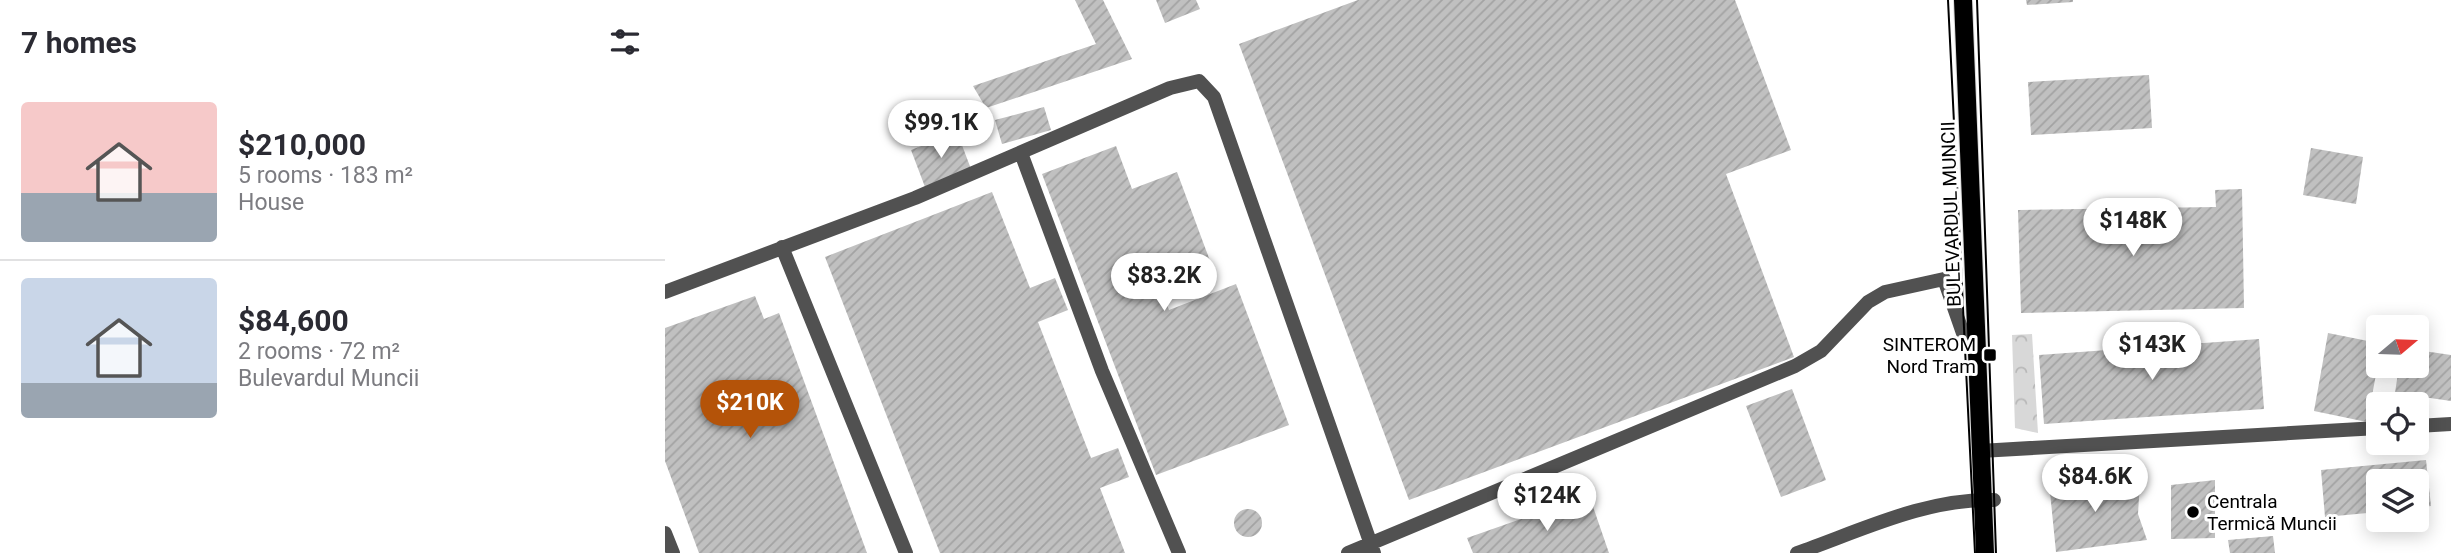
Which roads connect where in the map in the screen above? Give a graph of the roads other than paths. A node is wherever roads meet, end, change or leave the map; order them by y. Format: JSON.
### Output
{"nodes":[{"id":1,"x":1963,"y":0,"type":"edge"},
{"id":2,"x":1021,"y":153,"type":"junction"},
{"id":3,"x":782,"y":247,"type":"junction"},
{"id":4,"x":665,"y":292,"type":"edge"},
{"id":5,"x":1977,"y":337,"type":"junction"},
{"id":6,"x":2451,"y":424,"type":"edge"},
{"id":7,"x":2429,"y":425,"type":"edge"},
{"id":8,"x":2366,"y":429,"type":"edge"},
{"id":9,"x":1980,"y":451,"type":"junction"},
{"id":10,"x":1988,"y":499,"type":"junction"},
{"id":11,"x":665,"y":533,"type":"edge"},
{"id":12,"x":1372,"y":549,"type":"edge"},
{"id":13,"x":673,"y":553,"type":"edge"},
{"id":14,"x":906,"y":553,"type":"edge"},
{"id":15,"x":1179,"y":553,"type":"edge"},
{"id":16,"x":1348,"y":553,"type":"edge"},
{"id":17,"x":1797,"y":553,"type":"edge"},
{"id":18,"x":1985,"y":553,"type":"edge"}],
"edges":[{"from":1,"to":5,"type":"main road","name":"BULEVARDUL MUNCII"},
{"from":2,"to":3,"type":"lane"},
{"from":2,"to":12,"type":"lane"},
{"from":2,"to":15,"type":"lane"},
{"from":3,"to":4,"type":"lane"},
{"from":3,"to":14,"type":"lane"},
{"from":5,"to":9,"type":"main road","name":"BULEVARDUL MUNCII"},
{"from":5,"to":12,"type":"lane"},
{"from":6,"to":7,"type":"lane"},
{"from":8,"to":9,"type":"lane"},
{"from":9,"to":10,"type":"main road","name":"BULEVARDUL MUNCII"},
{"from":10,"to":17,"type":"lane"},
{"from":10,"to":18,"type":"main road","name":"BULEVARDUL MUNCII"},
{"from":11,"to":13,"type":"lane"},
{"from":12,"to":16,"type":"lane"}]}
